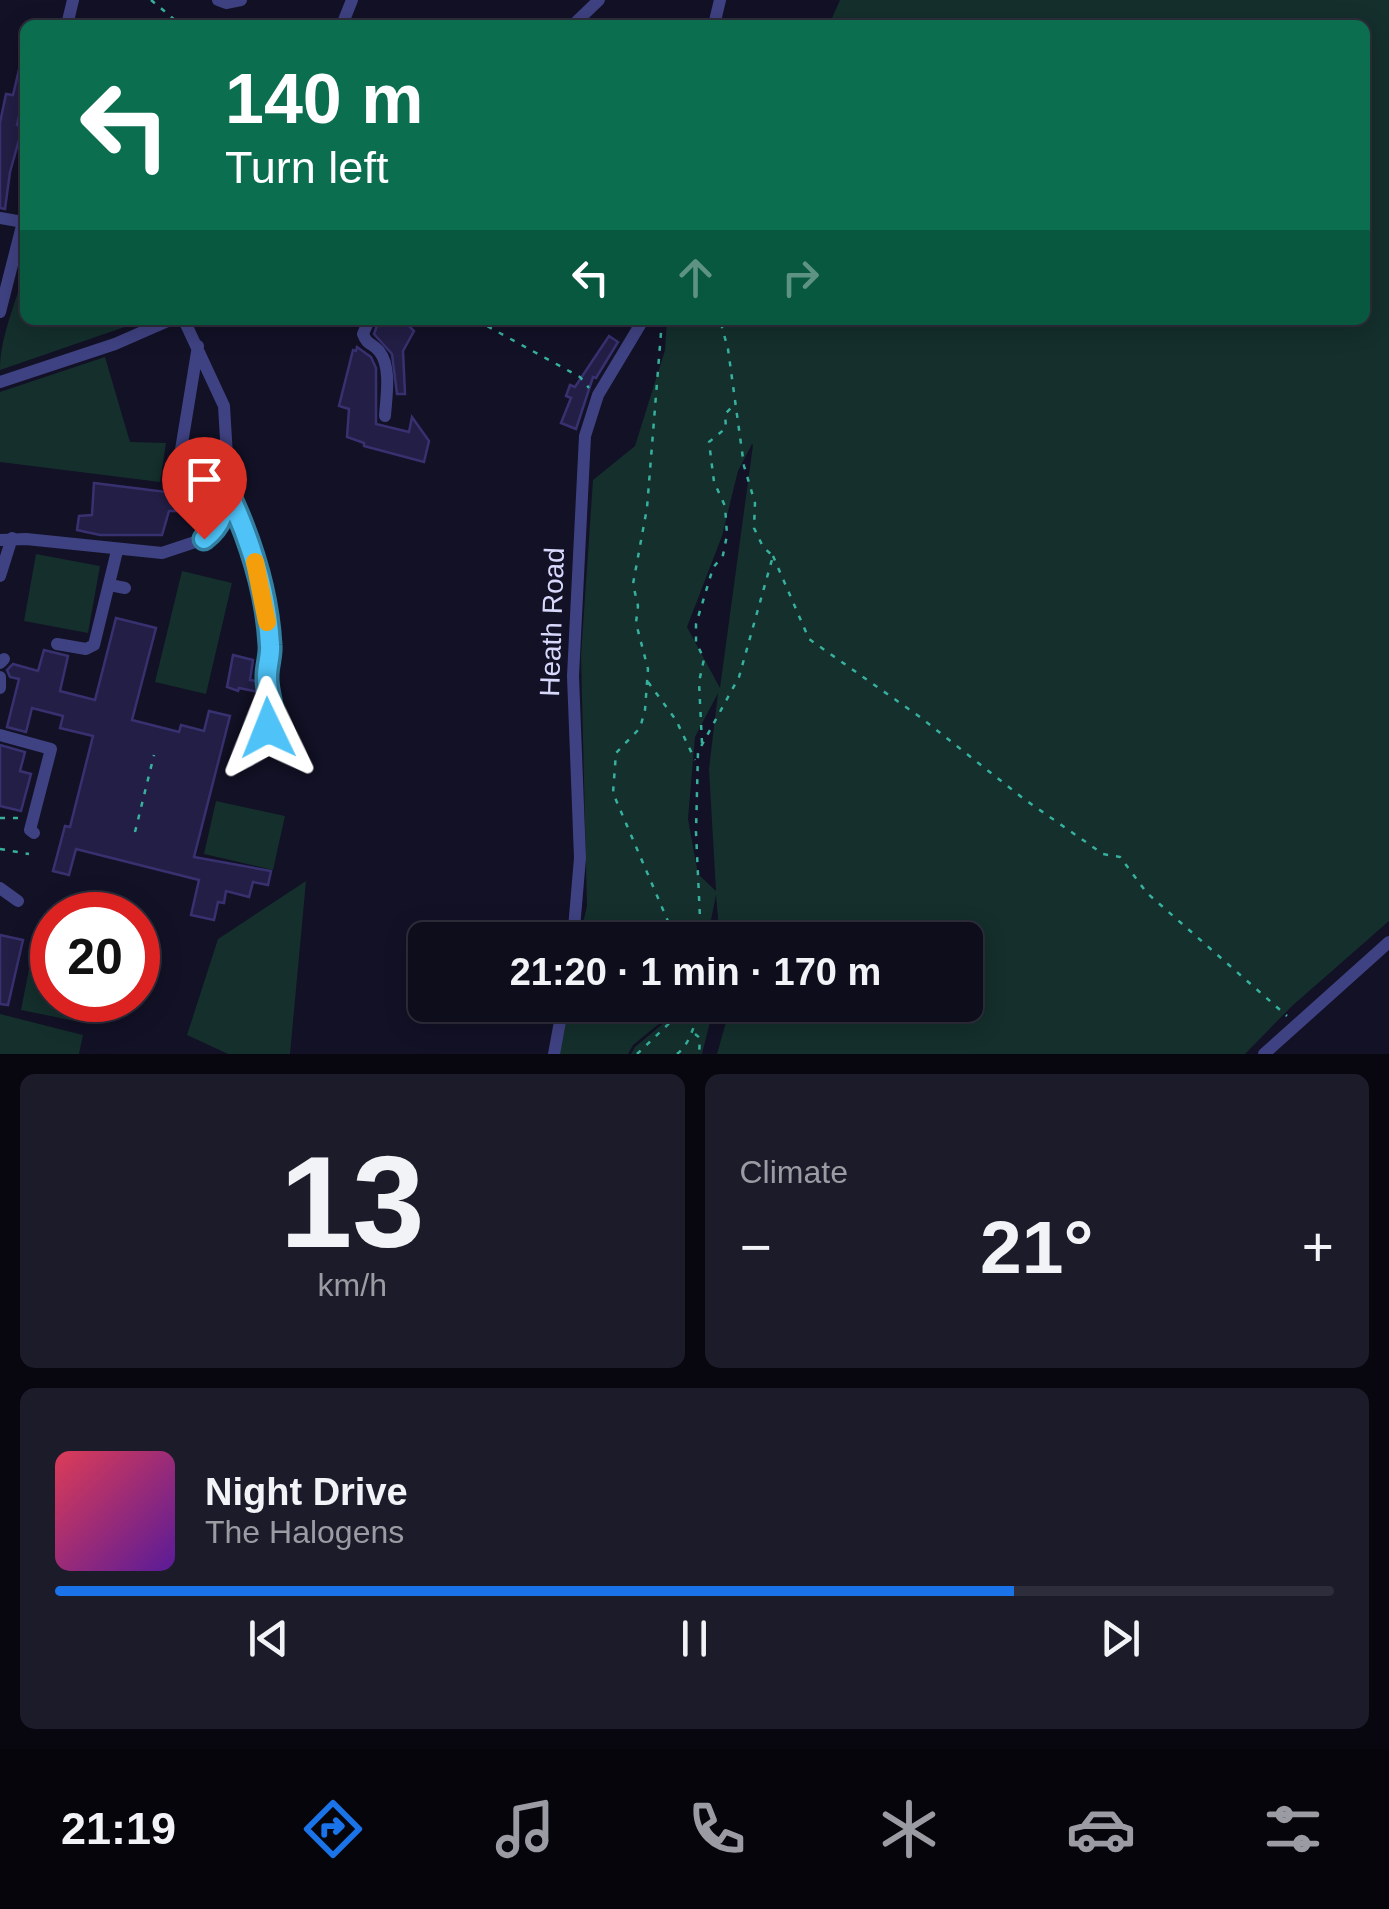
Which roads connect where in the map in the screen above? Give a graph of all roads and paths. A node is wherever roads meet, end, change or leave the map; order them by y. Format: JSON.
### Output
{"nodes":[{"id":1,"x":151,"y":0,"type":"edge"},
{"id":2,"x":218,"y":0,"type":"edge"},
{"id":3,"x":240,"y":0,"type":"edge"},
{"id":4,"x":599,"y":0,"type":"edge"},
{"id":5,"x":175,"y":20,"type":"edge"},
{"id":6,"x":579,"y":20,"type":"edge"},
{"id":7,"x":20,"y":234,"type":"edge"},
{"id":8,"x":0,"y":312,"type":"edge"},
{"id":9,"x":159,"y":325,"type":"edge"},
{"id":10,"x":187,"y":325,"type":"edge"},
{"id":11,"x":368,"y":325,"type":"edge"},
{"id":12,"x":485,"y":325,"type":"edge"},
{"id":13,"x":640,"y":325,"type":"edge"},
{"id":14,"x":662,"y":325,"type":"edge"},
{"id":15,"x":721,"y":325,"type":"edge"},
{"id":16,"x":198,"y":346,"type":"junction"},
{"id":17,"x":0,"y":382,"type":"edge"},
{"id":18,"x":598,"y":394,"type":"junction"},
{"id":19,"x":735,"y":404,"type":"junction"},
{"id":20,"x":385,"y":416,"type":"dead end"},
{"id":21,"x":180,"y":462,"type":"dead end"},
{"id":22,"x":226,"y":488,"type":"junction"},
{"id":23,"x":6,"y":539,"type":"edge"},
{"id":24,"x":118,"y":551,"type":"junction"},
{"id":25,"x":773,"y":556,"type":"junction"},
{"id":26,"x":0,"y":576,"type":"edge"},
{"id":27,"x":110,"y":585,"type":"junction"},
{"id":28,"x":125,"y":588,"type":"dead end"},
{"id":29,"x":58,"y":644,"type":"dead end"},
{"id":30,"x":0,"y":677,"type":"edge"},
{"id":31,"x":647,"y":681,"type":"junction"},
{"id":32,"x":0,"y":688,"type":"edge"},
{"id":33,"x":0,"y":735,"type":"edge"},
{"id":34,"x":702,"y":744,"type":"junction"},
{"id":35,"x":154,"y":755,"type":"dead end"},
{"id":36,"x":249,"y":761,"type":"dead end"},
{"id":37,"x":698,"y":765,"type":"junction"},
{"id":38,"x":0,"y":818,"type":"edge"},
{"id":39,"x":34,"y":818,"type":"junction"},
{"id":40,"x":135,"y":832,"type":"dead end"},
{"id":41,"x":34,"y":833,"type":"dead end"},
{"id":42,"x":0,"y":849,"type":"edge"},
{"id":43,"x":29,"y":854,"type":"dead end"},
{"id":44,"x":0,"y":888,"type":"edge"},
{"id":45,"x":18,"y":901,"type":"dead end"},
{"id":46,"x":574,"y":922,"type":"edge"},
{"id":47,"x":668,"y":922,"type":"edge"},
{"id":48,"x":701,"y":922,"type":"edge"},
{"id":49,"x":1389,"y":942,"type":"edge"},
{"id":50,"x":559,"y":1022,"type":"edge"},
{"id":51,"x":671,"y":1022,"type":"edge"},
{"id":52,"x":695,"y":1022,"type":"edge"},
{"id":53,"x":1295,"y":1024,"type":"junction"},
{"id":54,"x":694,"y":1033,"type":"junction"},
{"id":55,"x":554,"y":1054,"type":"edge"},
{"id":56,"x":636,"y":1054,"type":"edge"},
{"id":57,"x":676,"y":1054,"type":"edge"},
{"id":58,"x":699,"y":1054,"type":"edge"},
{"id":59,"x":1264,"y":1054,"type":"edge"}],
"edges":[{"from":1,"to":5,"type":"path"},
{"from":2,"to":3,"type":"street"},
{"from":4,"to":6,"type":"street"},
{"from":7,"to":8,"type":"street"},
{"from":9,"to":17,"type":"street"},
{"from":10,"to":16,"type":"street"},
{"from":11,"to":20,"type":"street"},
{"from":12,"to":18,"type":"path"},
{"from":13,"to":18,"type":"street","name":"Heath Road"},
{"from":14,"to":31,"type":"path"},
{"from":15,"to":19,"type":"path"},
{"from":16,"to":21,"type":"street"},
{"from":16,"to":22,"type":"street"},
{"from":18,"to":46,"type":"street","name":"Heath Road"},
{"from":19,"to":25,"type":"path"},
{"from":19,"to":34,"type":"path"},
{"from":22,"to":24,"type":"street"},
{"from":22,"to":36,"type":"street"},
{"from":23,"to":24,"type":"street"},
{"from":23,"to":26,"type":"street"},
{"from":24,"to":27,"type":"street"},
{"from":25,"to":34,"type":"path"},
{"from":25,"to":53,"type":"path"},
{"from":27,"to":28,"type":"street"},
{"from":27,"to":29,"type":"street"},
{"from":30,"to":32,"type":"street"},
{"from":31,"to":37,"type":"path"},
{"from":31,"to":47,"type":"path"},
{"from":33,"to":39,"type":"street"},
{"from":34,"to":37,"type":"path"},
{"from":35,"to":40,"type":"path"},
{"from":37,"to":48,"type":"path"},
{"from":38,"to":39,"type":"path"},
{"from":39,"to":41,"type":"street"},
{"from":42,"to":43,"type":"path"},
{"from":44,"to":45,"type":"street"},
{"from":49,"to":53,"type":"street"},
{"from":50,"to":55,"type":"street"},
{"from":51,"to":56,"type":"path"},
{"from":52,"to":54,"type":"path"},
{"from":53,"to":59,"type":"street"},
{"from":54,"to":57,"type":"path"},
{"from":54,"to":58,"type":"path"}]}
